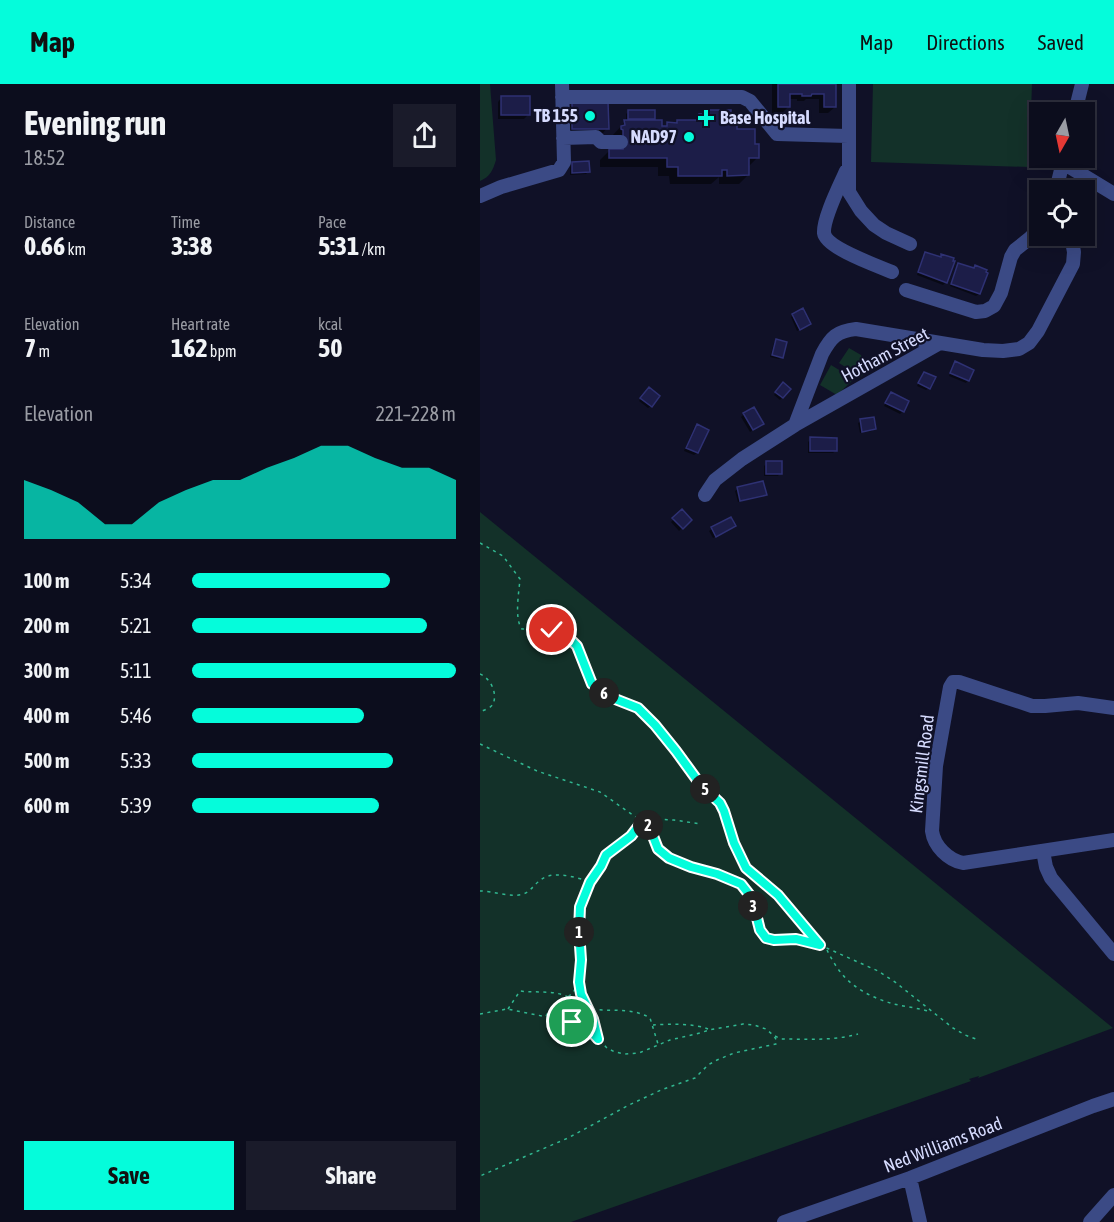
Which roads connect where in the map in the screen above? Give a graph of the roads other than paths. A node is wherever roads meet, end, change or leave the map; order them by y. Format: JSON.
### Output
{"nodes":[{"id":1,"x":849,"y":84,"type":"edge"},
{"id":2,"x":1082,"y":84,"type":"edge"},
{"id":3,"x":562,"y":90,"type":"edge"},
{"id":4,"x":1078,"y":102,"type":"edge"},
{"id":5,"x":848,"y":136,"type":"junction"},
{"id":6,"x":563,"y":138,"type":"junction"},
{"id":7,"x":621,"y":142,"type":"dead end"},
{"id":8,"x":848,"y":166,"type":"junction"},
{"id":9,"x":1075,"y":168,"type":"edge"},
{"id":10,"x":1114,"y":194,"type":"edge"},
{"id":11,"x":480,"y":196,"type":"edge"},
{"id":12,"x":1029,"y":239,"type":"edge"},
{"id":13,"x":910,"y":244,"type":"dead end"},
{"id":14,"x":1073,"y":246,"type":"edge"},
{"id":15,"x":892,"y":272,"type":"dead end"},
{"id":16,"x":906,"y":290,"type":"dead end"},
{"id":17,"x":940,"y":343,"type":"junction"},
{"id":18,"x":795,"y":425,"type":"junction"},
{"id":19,"x":705,"y":495,"type":"dead end"},
{"id":20,"x":1114,"y":708,"type":"edge"},
{"id":21,"x":1114,"y":840,"type":"edge"},
{"id":22,"x":1043,"y":851,"type":"junction"},
{"id":23,"x":1114,"y":954,"type":"edge"},
{"id":24,"x":1114,"y":1099,"type":"edge"},
{"id":25,"x":910,"y":1178,"type":"junction"},
{"id":26,"x":1114,"y":1195,"type":"edge"},
{"id":27,"x":784,"y":1222,"type":"edge"},
{"id":28,"x":920,"y":1222,"type":"edge"},
{"id":29,"x":1090,"y":1222,"type":"edge"}],
"edges":[{"from":1,"to":5,"type":"street"},
{"from":2,"to":4,"type":"street"},
{"from":3,"to":5,"type":"street"},
{"from":3,"to":6,"type":"street"},
{"from":5,"to":8,"type":"street"},
{"from":6,"to":7,"type":"street"},
{"from":6,"to":11,"type":"street"},
{"from":8,"to":13,"type":"street"},
{"from":8,"to":15,"type":"street"},
{"from":9,"to":10,"type":"street"},
{"from":12,"to":16,"type":"street"},
{"from":14,"to":17,"type":"street","name":"Hotham Street"},
{"from":17,"to":18,"type":"street","name":"Hotham Street"},
{"from":17,"to":18,"type":"street"},
{"from":18,"to":19,"type":"street","name":"Hotham Street"},
{"from":20,"to":22,"type":"street","name":"Kingsmill Road"},
{"from":21,"to":22,"type":"street","name":"Kingsmill Road"},
{"from":22,"to":23,"type":"street"},
{"from":24,"to":25,"type":"street","name":"Ned Williams Road"},
{"from":25,"to":27,"type":"street","name":"Ned Williams Road"},
{"from":25,"to":28,"type":"street"},
{"from":26,"to":29,"type":"street"}]}
